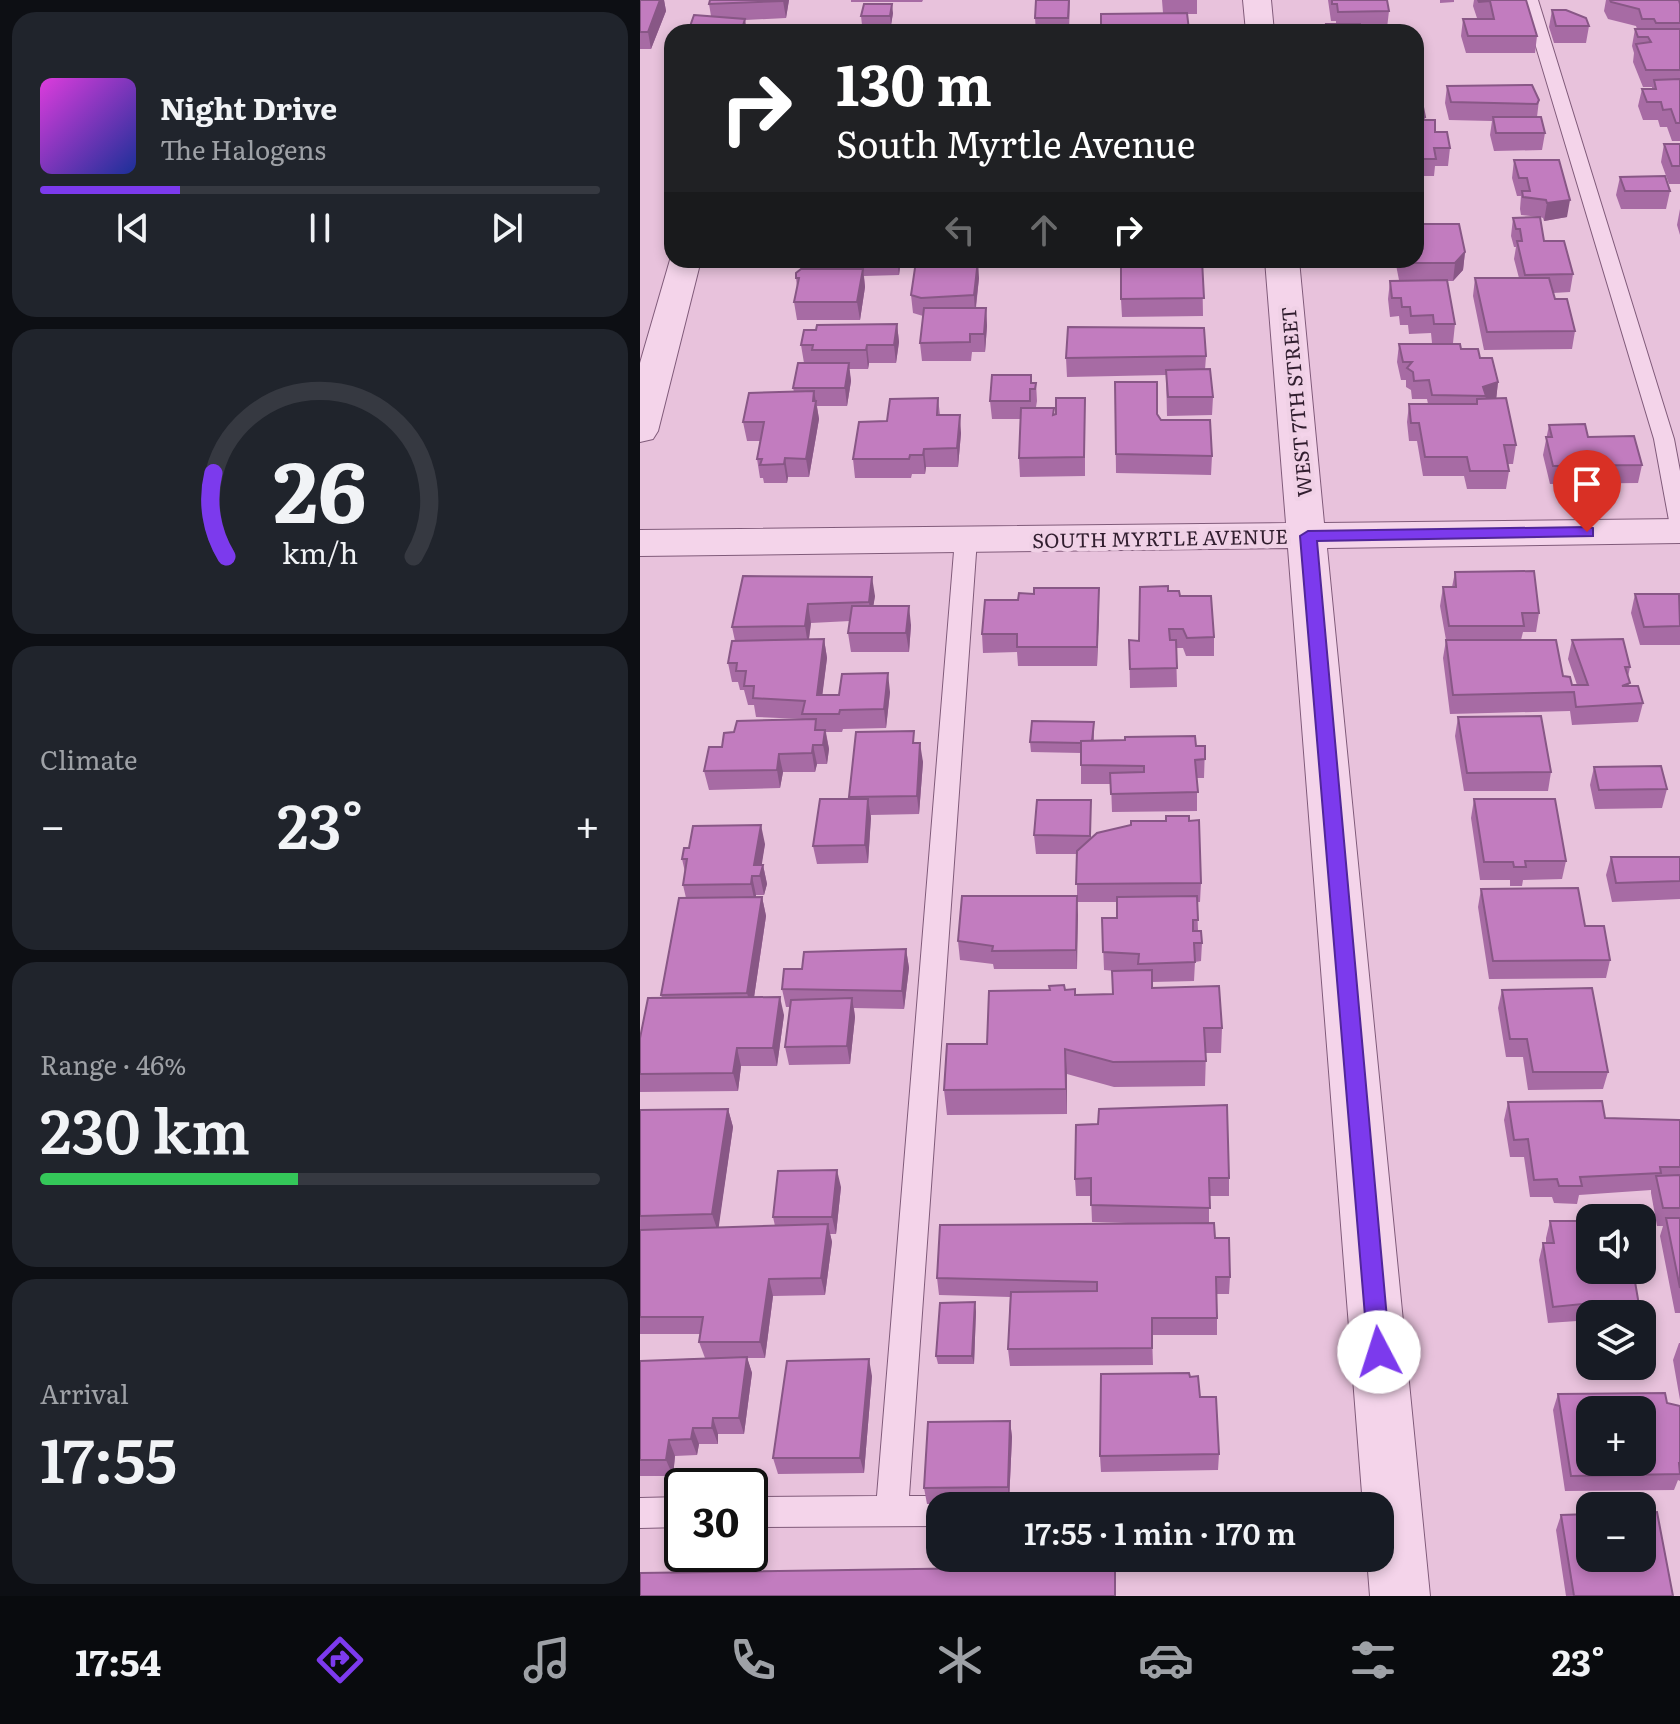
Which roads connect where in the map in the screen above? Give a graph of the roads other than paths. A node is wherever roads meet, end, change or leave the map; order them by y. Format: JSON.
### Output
{"nodes":[{"id":1,"x":1257,"y":0,"type":"edge"},
{"id":2,"x":1530,"y":0,"type":"edge"},
{"id":3,"x":1259,"y":24,"type":"edge"},
{"id":4,"x":682,"y":268,"type":"edge"},
{"id":5,"x":1283,"y":268,"type":"edge"},
{"id":6,"x":640,"y":431,"type":"edge"},
{"id":7,"x":1680,"y":528,"type":"edge"},
{"id":8,"x":1308,"y":536,"type":"junction"},
{"id":9,"x":966,"y":539,"type":"junction"},
{"id":10,"x":640,"y":543,"type":"edge"},
{"id":11,"x":1385,"y":1492,"type":"edge"},
{"id":12,"x":892,"y":1511,"type":"junction"},
{"id":13,"x":926,"y":1511,"type":"edge"},
{"id":14,"x":664,"y":1512,"type":"edge"},
{"id":15,"x":768,"y":1512,"type":"edge"},
{"id":16,"x":640,"y":1513,"type":"edge"},
{"id":17,"x":1394,"y":1559,"type":"edge"},
{"id":18,"x":1400,"y":1596,"type":"edge"}],
"edges":[{"from":1,"to":3,"type":"street"},
{"from":2,"to":7,"type":"lane"},
{"from":4,"to":6,"type":"street"},
{"from":5,"to":8,"type":"street","name":"WEST 7TH STREET"},
{"from":7,"to":8,"type":"street","name":"SOUTH MYRTLE AVENUE"},
{"from":8,"to":9,"type":"street","name":"SOUTH MYRTLE AVENUE"},
{"from":8,"to":11,"type":"street","name":"WEST 7TH STREET"},
{"from":9,"to":10,"type":"street","name":"SOUTH MYRTLE AVENUE"},
{"from":9,"to":12,"type":"lane"},
{"from":12,"to":13,"type":"lane"},
{"from":12,"to":15,"type":"lane"},
{"from":14,"to":16,"type":"lane"},
{"from":17,"to":18,"type":"street","name":"WEST 7TH STREET"}]}
